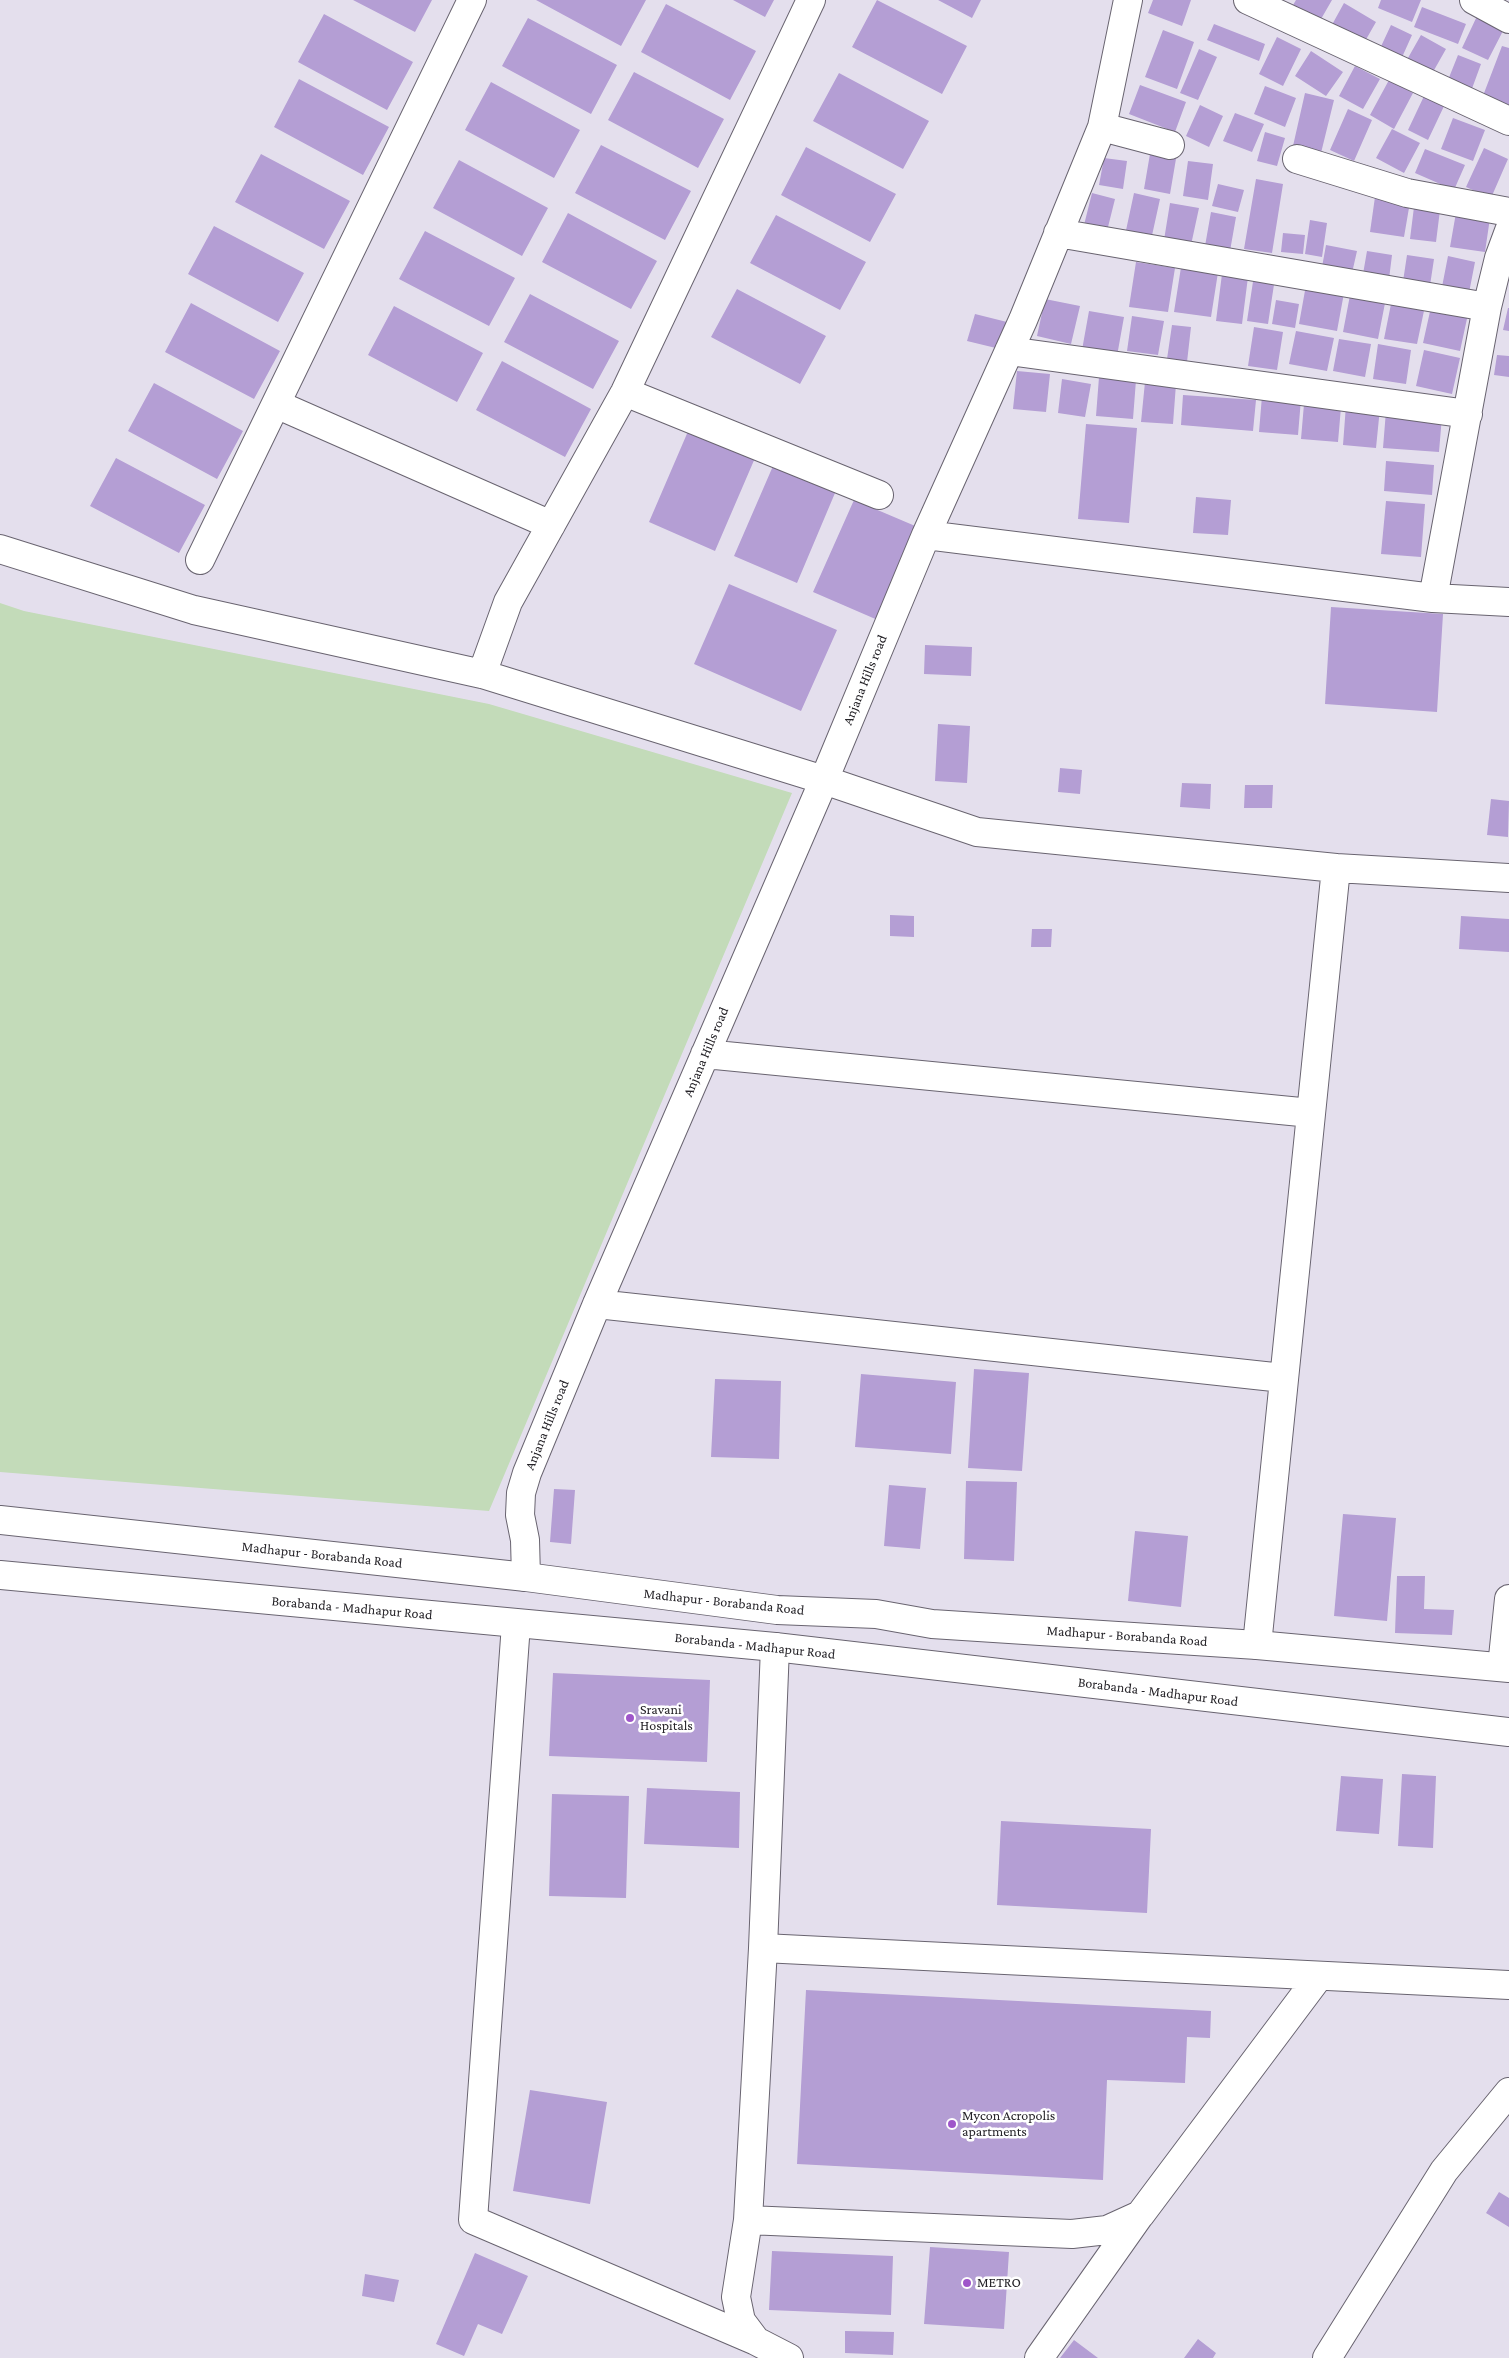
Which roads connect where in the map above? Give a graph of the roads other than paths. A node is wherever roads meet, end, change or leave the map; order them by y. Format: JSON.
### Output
{"nodes":[{"id":1,"x":472,"y":0,"type":"edge"},
{"id":2,"x":811,"y":0,"type":"edge"},
{"id":3,"x":1128,"y":0,"type":"edge"},
{"id":4,"x":1248,"y":0,"type":"edge"},
{"id":5,"x":1474,"y":0,"type":"edge"},
{"id":6,"x":1509,"y":19,"type":"edge"},
{"id":7,"x":1509,"y":121,"type":"edge"},
{"id":8,"x":1102,"y":127,"type":"junction"},
{"id":9,"x":1170,"y":145,"type":"dead end"},
{"id":10,"x":1298,"y":159,"type":"dead end"},
{"id":11,"x":1509,"y":212,"type":"edge"},
{"id":12,"x":1509,"y":230,"type":"edge"},
{"id":13,"x":1058,"y":233,"type":"junction"},
{"id":14,"x":1487,"y":307,"type":"junction"},
{"id":15,"x":1009,"y":351,"type":"junction"},
{"id":16,"x":625,"y":392,"type":"junction"},
{"id":17,"x":276,"y":404,"type":"junction"},
{"id":18,"x":1468,"y":414,"type":"junction"},
{"id":19,"x":879,"y":495,"type":"dead end"},
{"id":20,"x":550,"y":525,"type":"junction"},
{"id":21,"x":926,"y":535,"type":"junction"},
{"id":22,"x":0,"y":549,"type":"edge"},
{"id":23,"x":200,"y":560,"type":"dead end"},
{"id":24,"x":1432,"y":598,"type":"junction"},
{"id":25,"x":1509,"y":602,"type":"edge"},
{"id":26,"x":482,"y":674,"type":"junction"},
{"id":27,"x":824,"y":780,"type":"junction"},
{"id":28,"x":1336,"y":868,"type":"junction"},
{"id":29,"x":1509,"y":878,"type":"edge"},
{"id":30,"x":705,"y":1054,"type":"junction"},
{"id":31,"x":1311,"y":1113,"type":"junction"},
{"id":32,"x":597,"y":1304,"type":"junction"},
{"id":33,"x":1283,"y":1378,"type":"junction"},
{"id":34,"x":0,"y":1520,"type":"edge"},
{"id":35,"x":0,"y":1575,"type":"edge"},
{"id":36,"x":526,"y":1577,"type":"junction"},
{"id":37,"x":1509,"y":1599,"type":"edge"},
{"id":38,"x":516,"y":1624,"type":"junction"},
{"id":39,"x":1257,"y":1644,"type":"junction"},
{"id":40,"x":775,"y":1647,"type":"junction"},
{"id":41,"x":1505,"y":1668,"type":"edge"},
{"id":42,"x":1509,"y":1732,"type":"edge"},
{"id":43,"x":763,"y":1948,"type":"junction"},
{"id":44,"x":1319,"y":1976,"type":"junction"},
{"id":45,"x":1509,"y":1985,"type":"edge"},
{"id":46,"x":1509,"y":2092,"type":"edge"},
{"id":47,"x":1140,"y":2214,"type":"junction"},
{"id":48,"x":748,"y":2220,"type":"junction"},
{"id":49,"x":756,"y":2340,"type":"junction"},
{"id":50,"x":789,"y":2358,"type":"edge"},
{"id":51,"x":1039,"y":2358,"type":"edge"},
{"id":52,"x":1327,"y":2358,"type":"edge"}],
"edges":[{"from":1,"to":17,"type":"street"},
{"from":2,"to":16,"type":"street"},
{"from":3,"to":8,"type":"street","name":"Anjana Hills road"},
{"from":4,"to":7,"type":"street"},
{"from":5,"to":6,"type":"street"},
{"from":8,"to":9,"type":"street"},
{"from":8,"to":13,"type":"street","name":"Anjana Hills road"},
{"from":10,"to":11,"type":"street"},
{"from":12,"to":14,"type":"street"},
{"from":13,"to":14,"type":"street"},
{"from":13,"to":15,"type":"street","name":"Anjana Hills road"},
{"from":14,"to":18,"type":"street"},
{"from":15,"to":18,"type":"street"},
{"from":15,"to":21,"type":"street","name":"Anjana Hills road"},
{"from":16,"to":19,"type":"street"},
{"from":16,"to":20,"type":"street"},
{"from":17,"to":20,"type":"street"},
{"from":17,"to":23,"type":"street"},
{"from":18,"to":24,"type":"street"},
{"from":20,"to":26,"type":"street"},
{"from":21,"to":24,"type":"street"},
{"from":21,"to":27,"type":"street","name":"Anjana Hills road"},
{"from":22,"to":26,"type":"street"},
{"from":24,"to":25,"type":"street"},
{"from":26,"to":27,"type":"street"},
{"from":27,"to":28,"type":"street"},
{"from":27,"to":30,"type":"street","name":"Anjana Hills road"},
{"from":28,"to":29,"type":"street"},
{"from":28,"to":31,"type":"street"},
{"from":30,"to":31,"type":"street"},
{"from":30,"to":32,"type":"street","name":"Anjana Hills road"},
{"from":31,"to":33,"type":"street"},
{"from":32,"to":33,"type":"street"},
{"from":32,"to":36,"type":"street","name":"Anjana Hills road"},
{"from":33,"to":39,"type":"street"},
{"from":34,"to":36,"type":"street","name":"Madhapur - Borabanda Road"},
{"from":35,"to":38,"type":"street","name":"Borabanda - Madhapur Road"},
{"from":36,"to":39,"type":"street","name":"Madhapur - Borabanda Road"},
{"from":37,"to":41,"type":"street"},
{"from":38,"to":40,"type":"street","name":"Borabanda - Madhapur Road"},
{"from":38,"to":49,"type":"street"},
{"from":39,"to":41,"type":"street","name":"Madhapur - Borabanda Road"},
{"from":40,"to":42,"type":"street","name":"Borabanda - Madhapur Road"},
{"from":40,"to":43,"type":"street"},
{"from":43,"to":44,"type":"street"},
{"from":43,"to":48,"type":"street"},
{"from":44,"to":45,"type":"street"},
{"from":44,"to":47,"type":"street"},
{"from":46,"to":52,"type":"street"},
{"from":47,"to":48,"type":"street"},
{"from":47,"to":51,"type":"street"},
{"from":48,"to":49,"type":"street"},
{"from":49,"to":50,"type":"street"}]}
